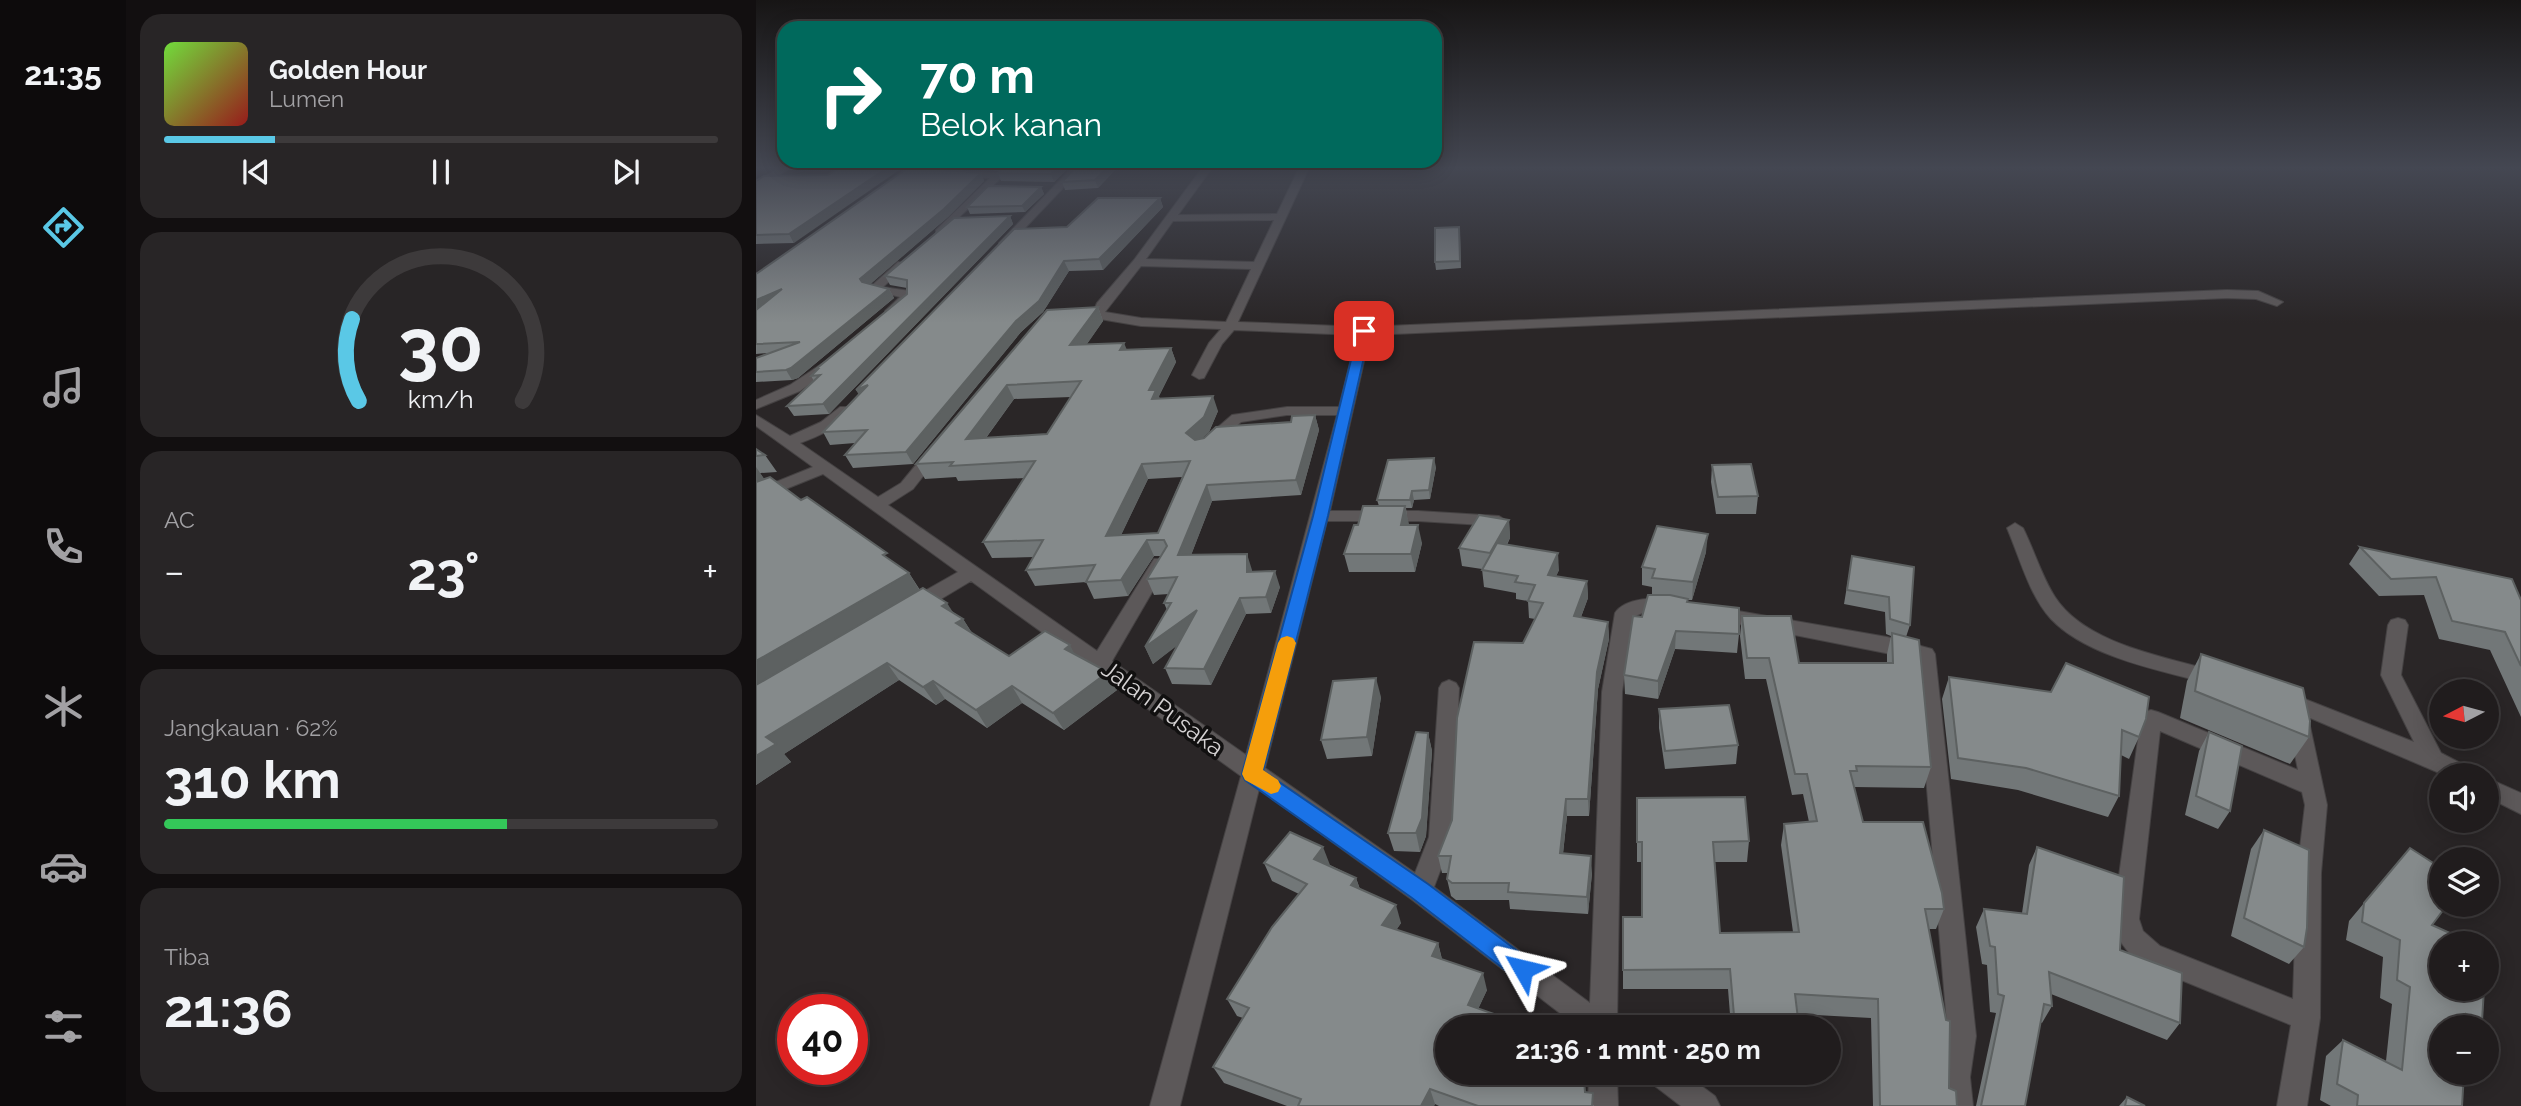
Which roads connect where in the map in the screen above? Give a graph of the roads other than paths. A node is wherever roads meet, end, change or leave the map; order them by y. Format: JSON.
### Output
{"nodes":[{"id":1,"x":961,"y":220,"type":"edge"},
{"id":2,"x":1022,"y":220,"type":"edge"},
{"id":3,"x":1170,"y":220,"type":"edge"},
{"id":4,"x":1280,"y":220,"type":"edge"},
{"id":5,"x":934,"y":237,"type":"edge"},
{"id":6,"x":915,"y":254,"type":"edge"},
{"id":7,"x":992,"y":257,"type":"edge"},
{"id":8,"x":1138,"y":262,"type":"junction"},
{"id":9,"x":1258,"y":266,"type":"junction"},
{"id":10,"x":2277,"y":302,"type":"dead end"},
{"id":11,"x":875,"y":324,"type":"edge"},
{"id":12,"x":1230,"y":326,"type":"junction"},
{"id":13,"x":1364,"y":331,"type":"junction"},
{"id":14,"x":845,"y":349,"type":"edge"},
{"id":15,"x":1199,"y":375,"type":"dead end"},
{"id":16,"x":851,"y":404,"type":"edge"},
{"id":17,"x":756,"y":405,"type":"edge"},
{"id":18,"x":1345,"y":411,"type":"junction"},
{"id":19,"x":756,"y":419,"type":"edge"},
{"id":20,"x":789,"y":442,"type":"junction"},
{"id":21,"x":941,"y":444,"type":"edge"},
{"id":22,"x":1202,"y":448,"type":"edge"},
{"id":23,"x":825,"y":468,"type":"junction"},
{"id":24,"x":756,"y":496,"type":"edge"},
{"id":25,"x":877,"y":505,"type":"junction"},
{"id":26,"x":1320,"y":516,"type":"junction"},
{"id":27,"x":1508,"y":521,"type":"edge"},
{"id":28,"x":2015,"y":528,"type":"dead end"},
{"id":29,"x":1162,"y":561,"type":"edge"},
{"id":30,"x":972,"y":572,"type":"junction"},
{"id":31,"x":900,"y":615,"type":"edge"},
{"id":32,"x":2398,"y":625,"type":"dead end"},
{"id":33,"x":1101,"y":662,"type":"junction"},
{"id":34,"x":2234,"y":685,"type":"edge"},
{"id":35,"x":1449,"y":688,"type":"dead end"},
{"id":36,"x":2433,"y":759,"type":"junction"},
{"id":37,"x":2441,"y":763,"type":"edge"},
{"id":38,"x":1252,"y":774,"type":"junction"},
{"id":39,"x":2312,"y":786,"type":"junction"},
{"id":40,"x":2499,"y":793,"type":"edge"},
{"id":41,"x":2521,"y":804,"type":"edge"},
{"id":42,"x":1420,"y":891,"type":"junction"},
{"id":43,"x":1586,"y":1015,"type":"edge"},
{"id":44,"x":1602,"y":1015,"type":"edge"},
{"id":45,"x":2305,"y":1018,"type":"junction"},
{"id":46,"x":1603,"y":1085,"type":"edge"},
{"id":47,"x":1677,"y":1085,"type":"edge"},
{"id":48,"x":1165,"y":1106,"type":"edge"},
{"id":49,"x":1602,"y":1106,"type":"edge"},
{"id":50,"x":1705,"y":1106,"type":"edge"},
{"id":51,"x":1958,"y":1106,"type":"edge"},
{"id":52,"x":2292,"y":1106,"type":"edge"}],
"edges":[{"from":1,"to":5,"type":"street"},
{"from":2,"to":7,"type":"street"},
{"from":3,"to":8,"type":"street"},
{"from":4,"to":9,"type":"street"},
{"from":6,"to":11,"type":"street"},
{"from":8,"to":9,"type":"street"},
{"from":8,"to":12,"type":"street"},
{"from":9,"to":12,"type":"street"},
{"from":10,"to":13,"type":"street"},
{"from":12,"to":13,"type":"street"},
{"from":12,"to":15,"type":"street"},
{"from":13,"to":18,"type":"street"},
{"from":14,"to":17,"type":"street"},
{"from":16,"to":20,"type":"street"},
{"from":18,"to":22,"type":"street"},
{"from":18,"to":26,"type":"street"},
{"from":19,"to":20,"type":"street","name":"Jalan Pusaka"},
{"from":20,"to":23,"type":"street","name":"Jalan Pusaka"},
{"from":21,"to":25,"type":"street"},
{"from":23,"to":24,"type":"street"},
{"from":23,"to":25,"type":"street","name":"Jalan Pusaka"},
{"from":25,"to":30,"type":"street","name":"Jalan Pusaka"},
{"from":26,"to":27,"type":"street"},
{"from":26,"to":38,"type":"street"},
{"from":28,"to":34,"type":"street"},
{"from":29,"to":33,"type":"street"},
{"from":30,"to":31,"type":"street"},
{"from":30,"to":33,"type":"street","name":"Jalan Pusaka"},
{"from":32,"to":36,"type":"street"},
{"from":33,"to":38,"type":"street","name":"Jalan Pusaka"},
{"from":35,"to":42,"type":"street"},
{"from":36,"to":37,"type":"street"},
{"from":36,"to":39,"type":"street"},
{"from":38,"to":42,"type":"street","name":"Jalan Pusaka"},
{"from":38,"to":48,"type":"street"},
{"from":39,"to":45,"type":"street"},
{"from":39,"to":45,"type":"street"},
{"from":40,"to":41,"type":"street"},
{"from":42,"to":43,"type":"street","name":"Jalan Pusaka"},
{"from":44,"to":51,"type":"street"},
{"from":45,"to":52,"type":"street"},
{"from":46,"to":49,"type":"street"},
{"from":47,"to":50,"type":"street"}]}
